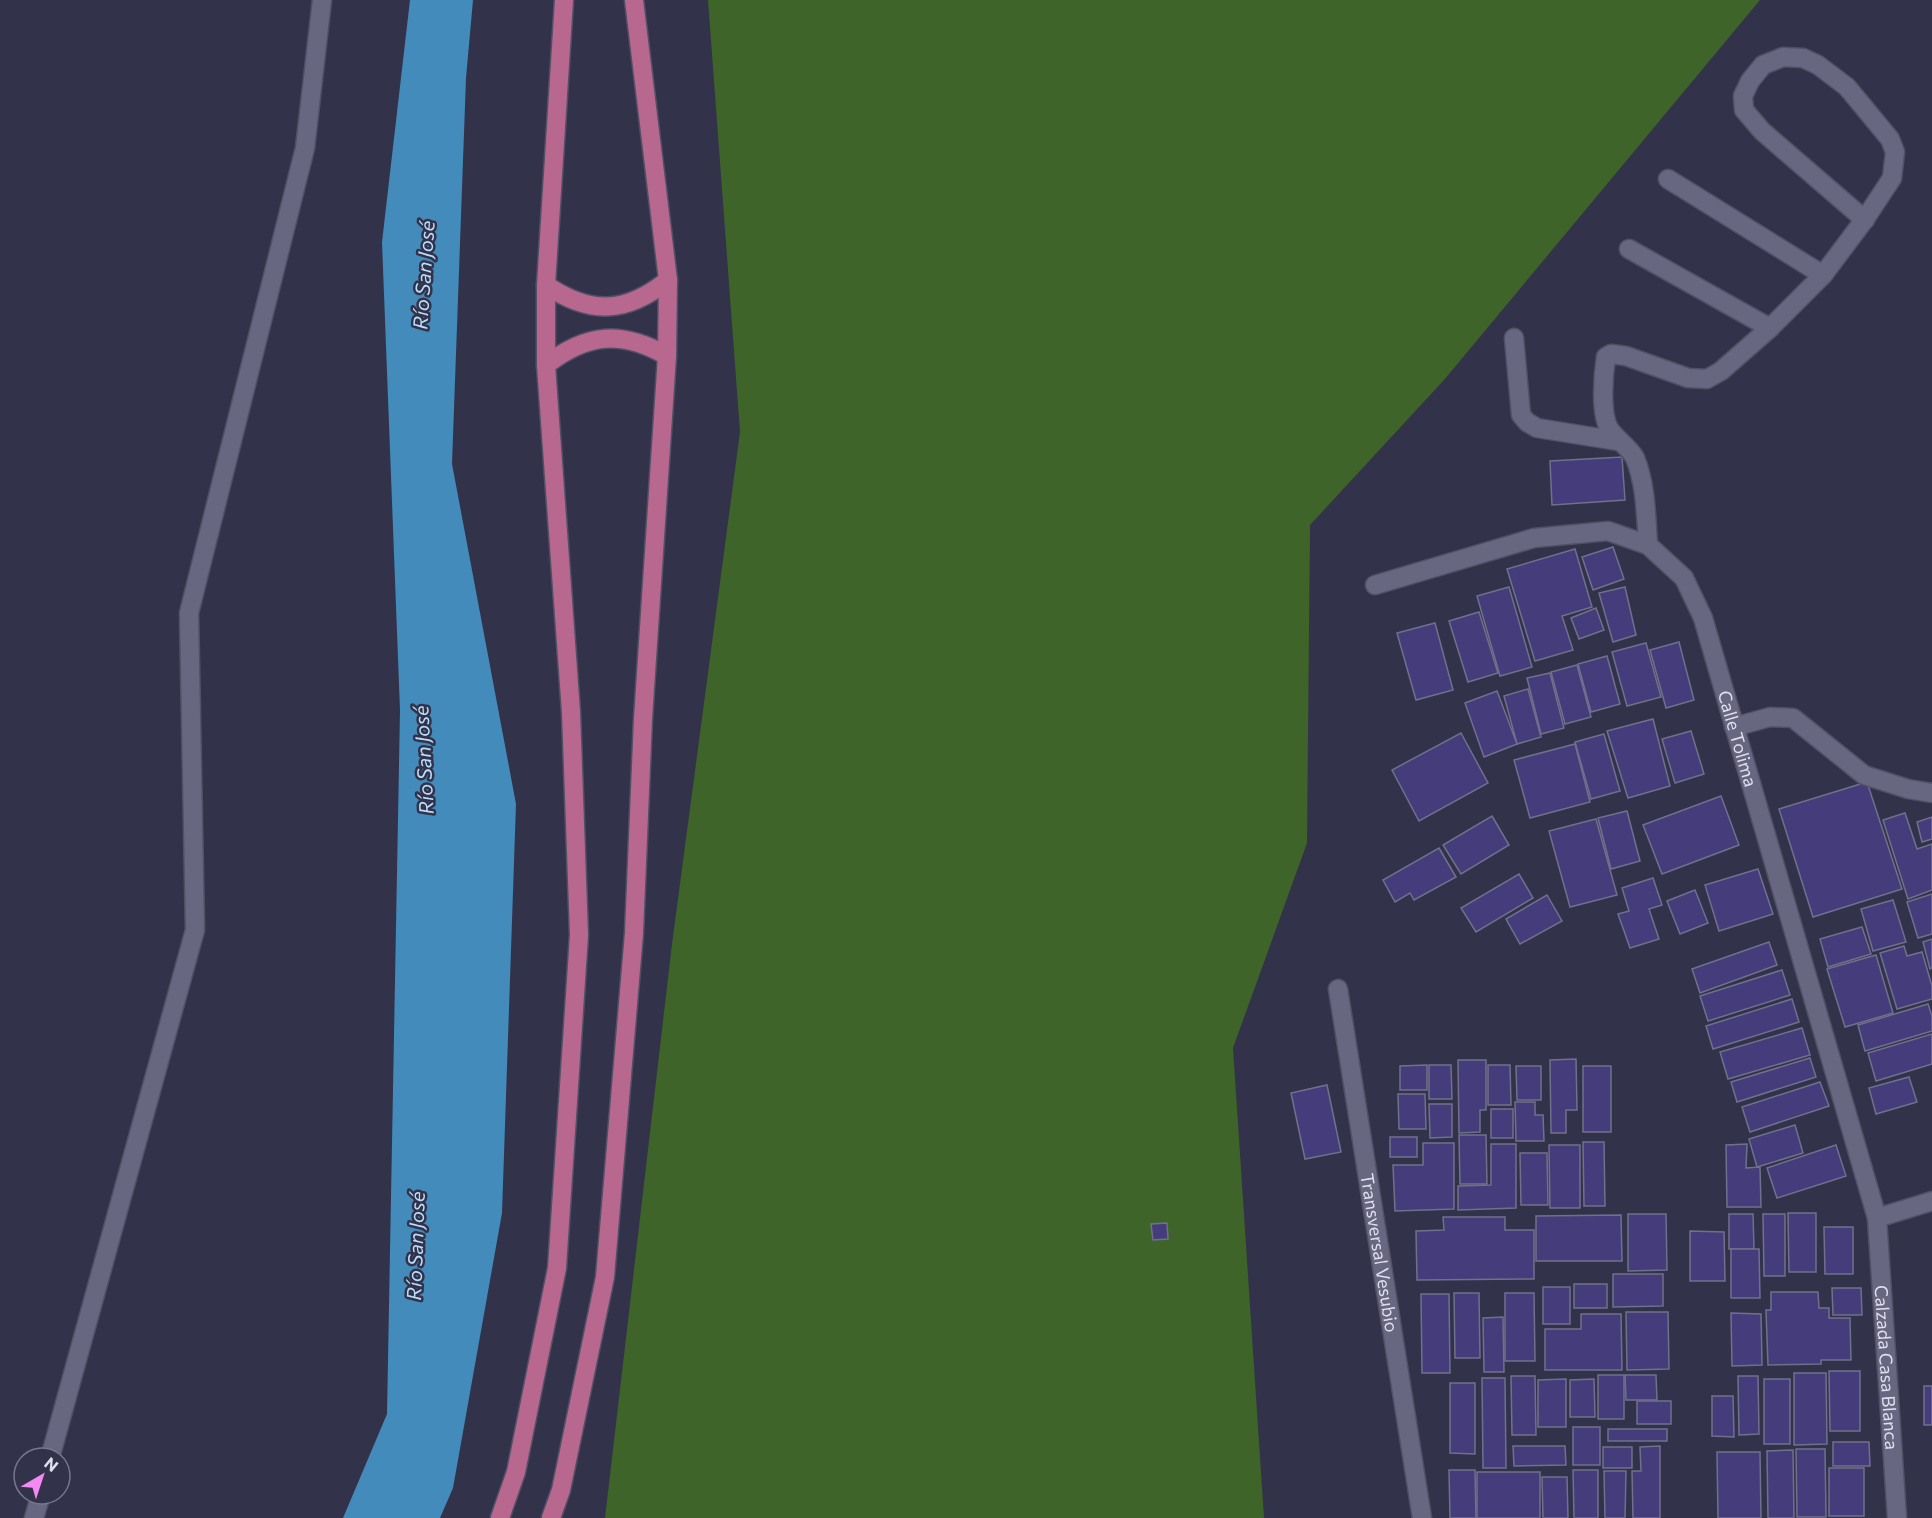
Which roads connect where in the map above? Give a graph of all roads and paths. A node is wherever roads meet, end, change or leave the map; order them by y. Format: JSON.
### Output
{"nodes":[{"id":1,"x":322,"y":0,"type":"edge"},
{"id":2,"x":564,"y":0,"type":"edge"},
{"id":3,"x":634,"y":0,"type":"edge"},
{"id":4,"x":1668,"y":179,"type":"dead end"},
{"id":5,"x":1865,"y":220,"type":"junction"},
{"id":6,"x":1629,"y":249,"type":"dead end"},
{"id":7,"x":1823,"y":275,"type":"junction"},
{"id":8,"x":668,"y":280,"type":"junction"},
{"id":9,"x":546,"y":285,"type":"junction"},
{"id":10,"x":1770,"y":328,"type":"junction"},
{"id":11,"x":1514,"y":338,"type":"dead end"},
{"id":12,"x":667,"y":356,"type":"junction"},
{"id":13,"x":546,"y":365,"type":"junction"},
{"id":14,"x":1618,"y":441,"type":"junction"},
{"id":15,"x":1648,"y":545,"type":"junction"},
{"id":16,"x":1375,"y":585,"type":"dead end"},
{"id":17,"x":1734,"y":727,"type":"junction"},
{"id":18,"x":1932,"y":793,"type":"edge"},
{"id":19,"x":1338,"y":989,"type":"dead end"},
{"id":20,"x":1932,"y":1201,"type":"edge"},
{"id":21,"x":1877,"y":1218,"type":"junction"},
{"id":22,"x":53,"y":1446,"type":"edge"},
{"id":23,"x":500,"y":1518,"type":"edge"},
{"id":24,"x":551,"y":1518,"type":"edge"},
{"id":25,"x":1422,"y":1518,"type":"edge"},
{"id":26,"x":1897,"y":1518,"type":"edge"}],
"edges":[{"from":1,"to":22,"type":"street"},
{"from":2,"to":9,"type":"main road"},
{"from":3,"to":8,"type":"main road"},
{"from":4,"to":7,"type":"street"},
{"from":5,"to":5,"type":"street"},
{"from":5,"to":7,"type":"street"},
{"from":6,"to":10,"type":"street"},
{"from":7,"to":10,"type":"street"},
{"from":8,"to":9,"type":"main road"},
{"from":8,"to":12,"type":"main road"},
{"from":9,"to":13,"type":"main road"},
{"from":10,"to":14,"type":"street"},
{"from":11,"to":14,"type":"street"},
{"from":12,"to":13,"type":"main road"},
{"from":12,"to":24,"type":"main road"},
{"from":13,"to":23,"type":"main road"},
{"from":14,"to":15,"type":"street"},
{"from":15,"to":16,"type":"street","name":"Calle Tolima"},
{"from":15,"to":17,"type":"street","name":"Calle Tolima"},
{"from":17,"to":18,"type":"street"},
{"from":17,"to":21,"type":"street","name":"Calle Tolima"},
{"from":19,"to":25,"type":"street","name":"Transversal Vesubio"},
{"from":20,"to":21,"type":"street"},
{"from":21,"to":26,"type":"street","name":"Calzada Casa Blanca"}]}
